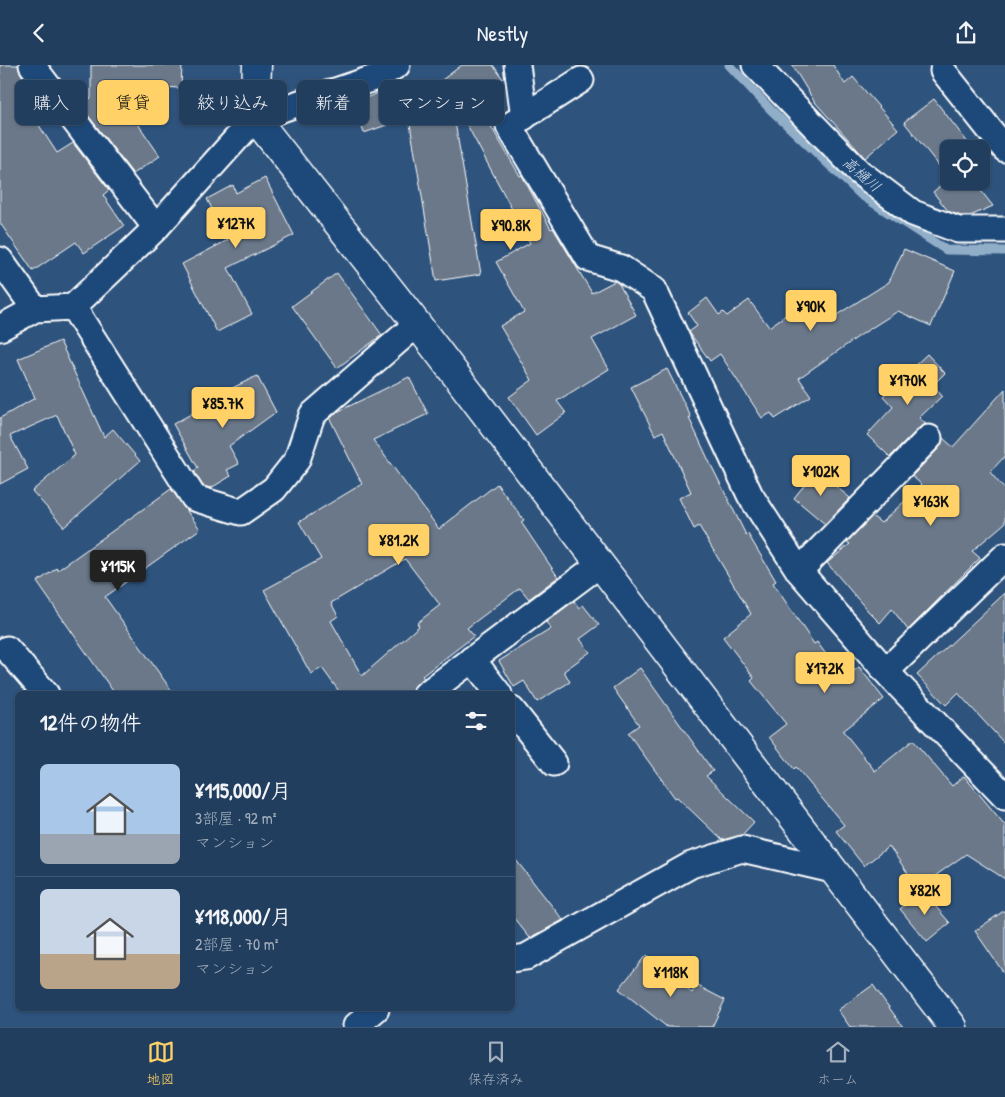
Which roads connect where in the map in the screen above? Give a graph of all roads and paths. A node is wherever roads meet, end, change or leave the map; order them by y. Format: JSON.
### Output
{"nodes":[{"id":1,"x":32,"y":65,"type":"edge"},
{"id":2,"x":257,"y":65,"type":"edge"},
{"id":3,"x":396,"y":65,"type":"edge"},
{"id":4,"x":517,"y":65,"type":"edge"},
{"id":5,"x":755,"y":65,"type":"edge"},
{"id":6,"x":943,"y":71,"type":"dead end"},
{"id":7,"x":256,"y":80,"type":"edge"},
{"id":8,"x":582,"y":80,"type":"dead end"},
{"id":9,"x":287,"y":107,"type":"edge"},
{"id":10,"x":524,"y":117,"type":"junction"},
{"id":11,"x":249,"y":125,"type":"edge"},
{"id":12,"x":261,"y":125,"type":"edge"},
{"id":13,"x":1005,"y":149,"type":"edge"},
{"id":14,"x":156,"y":228,"type":"junction"},
{"id":15,"x":1005,"y":230,"type":"edge"},
{"id":16,"x":0,"y":260,"type":"edge"},
{"id":17,"x":73,"y":307,"type":"junction"},
{"id":18,"x":35,"y":309,"type":"junction"},
{"id":19,"x":417,"y":324,"type":"junction"},
{"id":20,"x":0,"y":328,"type":"edge"},
{"id":21,"x":929,"y":438,"type":"dead end"},
{"id":22,"x":1005,"y":555,"type":"edge"},
{"id":23,"x":600,"y":563,"type":"junction"},
{"id":24,"x":799,"y":571,"type":"junction"},
{"id":25,"x":2,"y":652,"type":"edge"},
{"id":26,"x":472,"y":659,"type":"junction"},
{"id":27,"x":886,"y":671,"type":"junction"},
{"id":28,"x":43,"y":691,"type":"edge"},
{"id":29,"x":430,"y":691,"type":"edge"},
{"id":30,"x":497,"y":691,"type":"edge"},
{"id":31,"x":515,"y":714,"type":"edge"},
{"id":32,"x":554,"y":763,"type":"dead end"},
{"id":33,"x":1005,"y":796,"type":"edge"},
{"id":34,"x":833,"y":870,"type":"junction"},
{"id":35,"x":515,"y":959,"type":"edge"},
{"id":36,"x":372,"y":1011,"type":"edge"},
{"id":37,"x":352,"y":1021,"type":"edge"},
{"id":38,"x":953,"y":1027,"type":"edge"}],
"edges":[{"from":1,"to":14,"type":"street"},
{"from":2,"to":7,"type":"street"},
{"from":3,"to":9,"type":"street"},
{"from":4,"to":10,"type":"street"},
{"from":5,"to":15,"type":"street"},
{"from":6,"to":13,"type":"street"},
{"from":8,"to":10,"type":"street"},
{"from":10,"to":24,"type":"street"},
{"from":11,"to":14,"type":"street"},
{"from":12,"to":19,"type":"street"},
{"from":14,"to":17,"type":"street"},
{"from":16,"to":18,"type":"street"},
{"from":17,"to":18,"type":"street"},
{"from":17,"to":19,"type":"street"},
{"from":18,"to":20,"type":"street"},
{"from":19,"to":23,"type":"street"},
{"from":21,"to":24,"type":"street"},
{"from":22,"to":27,"type":"street"},
{"from":23,"to":26,"type":"street"},
{"from":23,"to":34,"type":"street"},
{"from":24,"to":27,"type":"street"},
{"from":25,"to":28,"type":"street"},
{"from":26,"to":29,"type":"street"},
{"from":26,"to":30,"type":"street"},
{"from":27,"to":33,"type":"street"},
{"from":31,"to":32,"type":"street"},
{"from":34,"to":35,"type":"street"},
{"from":34,"to":38,"type":"street"},
{"from":36,"to":37,"type":"street"}]}
